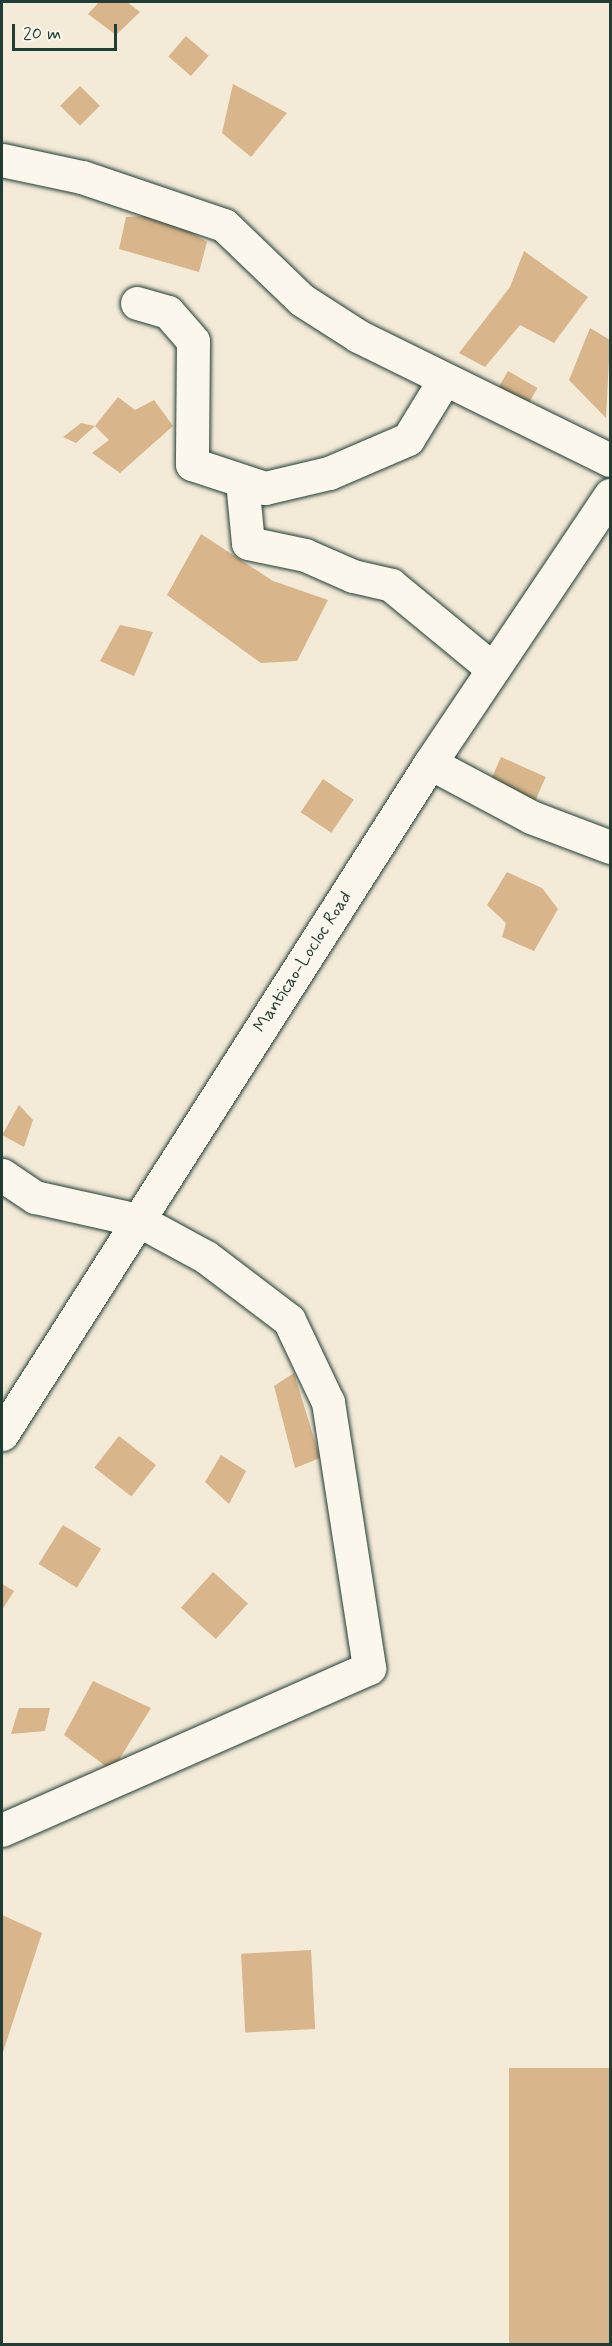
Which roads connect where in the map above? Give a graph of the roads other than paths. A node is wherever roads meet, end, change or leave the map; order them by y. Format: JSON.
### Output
{"nodes":[{"id":1,"x":2,"y":160,"type":"edge"},
{"id":2,"x":137,"y":303,"type":"dead end"},
{"id":3,"x":444,"y":380,"type":"junction"},
{"id":4,"x":610,"y":460,"type":"edge"},
{"id":5,"x":242,"y":481,"type":"junction"},
{"id":6,"x":610,"y":495,"type":"edge"},
{"id":7,"x":493,"y":669,"type":"junction"},
{"id":8,"x":430,"y":763,"type":"junction"},
{"id":9,"x":610,"y":847,"type":"edge"},
{"id":10,"x":2,"y":1175,"type":"edge"},
{"id":11,"x":138,"y":1220,"type":"junction"},
{"id":12,"x":2,"y":1434,"type":"edge"},
{"id":13,"x":2,"y":1830,"type":"edge"}],
"edges":[{"from":1,"to":3,"type":"street"},
{"from":2,"to":5,"type":"street"},
{"from":3,"to":4,"type":"street"},
{"from":3,"to":5,"type":"street"},
{"from":5,"to":7,"type":"street"},
{"from":6,"to":7,"type":"street","name":"Manticao-Locloc Road"},
{"from":7,"to":8,"type":"street","name":"Manticao-Locloc Road"},
{"from":8,"to":9,"type":"street"},
{"from":8,"to":11,"type":"street","name":"Manticao-Locloc Road"},
{"from":10,"to":11,"type":"street"},
{"from":11,"to":12,"type":"street","name":"Manticao-Locloc Road"},
{"from":11,"to":13,"type":"street"}]}
